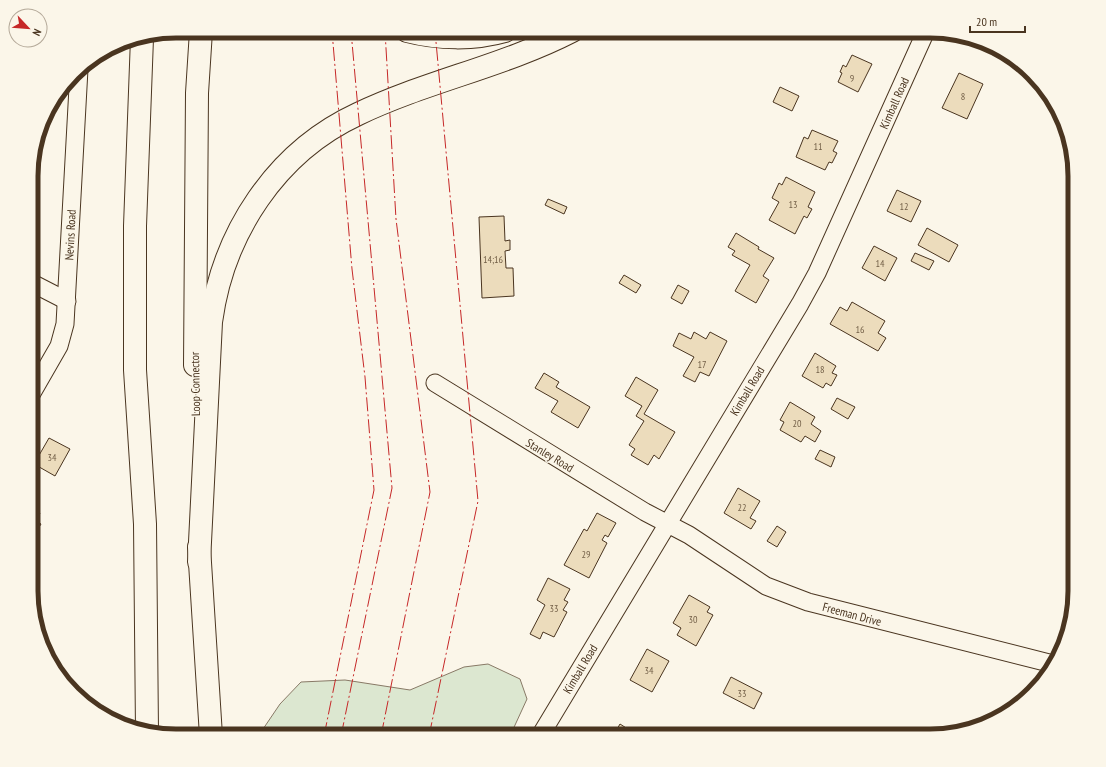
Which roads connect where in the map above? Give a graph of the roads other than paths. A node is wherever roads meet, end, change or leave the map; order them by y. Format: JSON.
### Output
{"nodes":[{"id":1,"x":201,"y":38,"type":"edge"},
{"id":2,"x":557,"y":38,"type":"edge"},
{"id":3,"x":923,"y":38,"type":"edge"},
{"id":4,"x":142,"y":43,"type":"edge"},
{"id":5,"x":79,"y":78,"type":"edge"},
{"id":6,"x":38,"y":286,"type":"edge"},
{"id":7,"x":67,"y":301,"type":"junction"},
{"id":8,"x":38,"y":383,"type":"edge"},
{"id":9,"x":435,"y":383,"type":"dead end"},
{"id":10,"x":667,"y":524,"type":"junction"},
{"id":11,"x":199,"y":562,"type":"junction"},
{"id":12,"x":1047,"y":663,"type":"edge"},
{"id":13,"x":147,"y":726,"type":"edge"},
{"id":14,"x":210,"y":729,"type":"edge"},
{"id":15,"x":544,"y":729,"type":"edge"}],
"edges":[{"from":1,"to":11,"type":"highway","name":"Loop Connector"},
{"from":2,"to":11,"type":"highway"},
{"from":3,"to":10,"type":"street","name":"Kimball Road"},
{"from":4,"to":13,"type":"highway"},
{"from":5,"to":7,"type":"street","name":"Nevins Road"},
{"from":6,"to":7,"type":"street"},
{"from":7,"to":8,"type":"street","name":"Nevins Road"},
{"from":9,"to":10,"type":"street","name":"Stanley Road"},
{"from":10,"to":12,"type":"street","name":"Freeman Drive"},
{"from":10,"to":15,"type":"street","name":"Kimball Road"},
{"from":11,"to":14,"type":"highway","name":"Loop Connector"}]}
